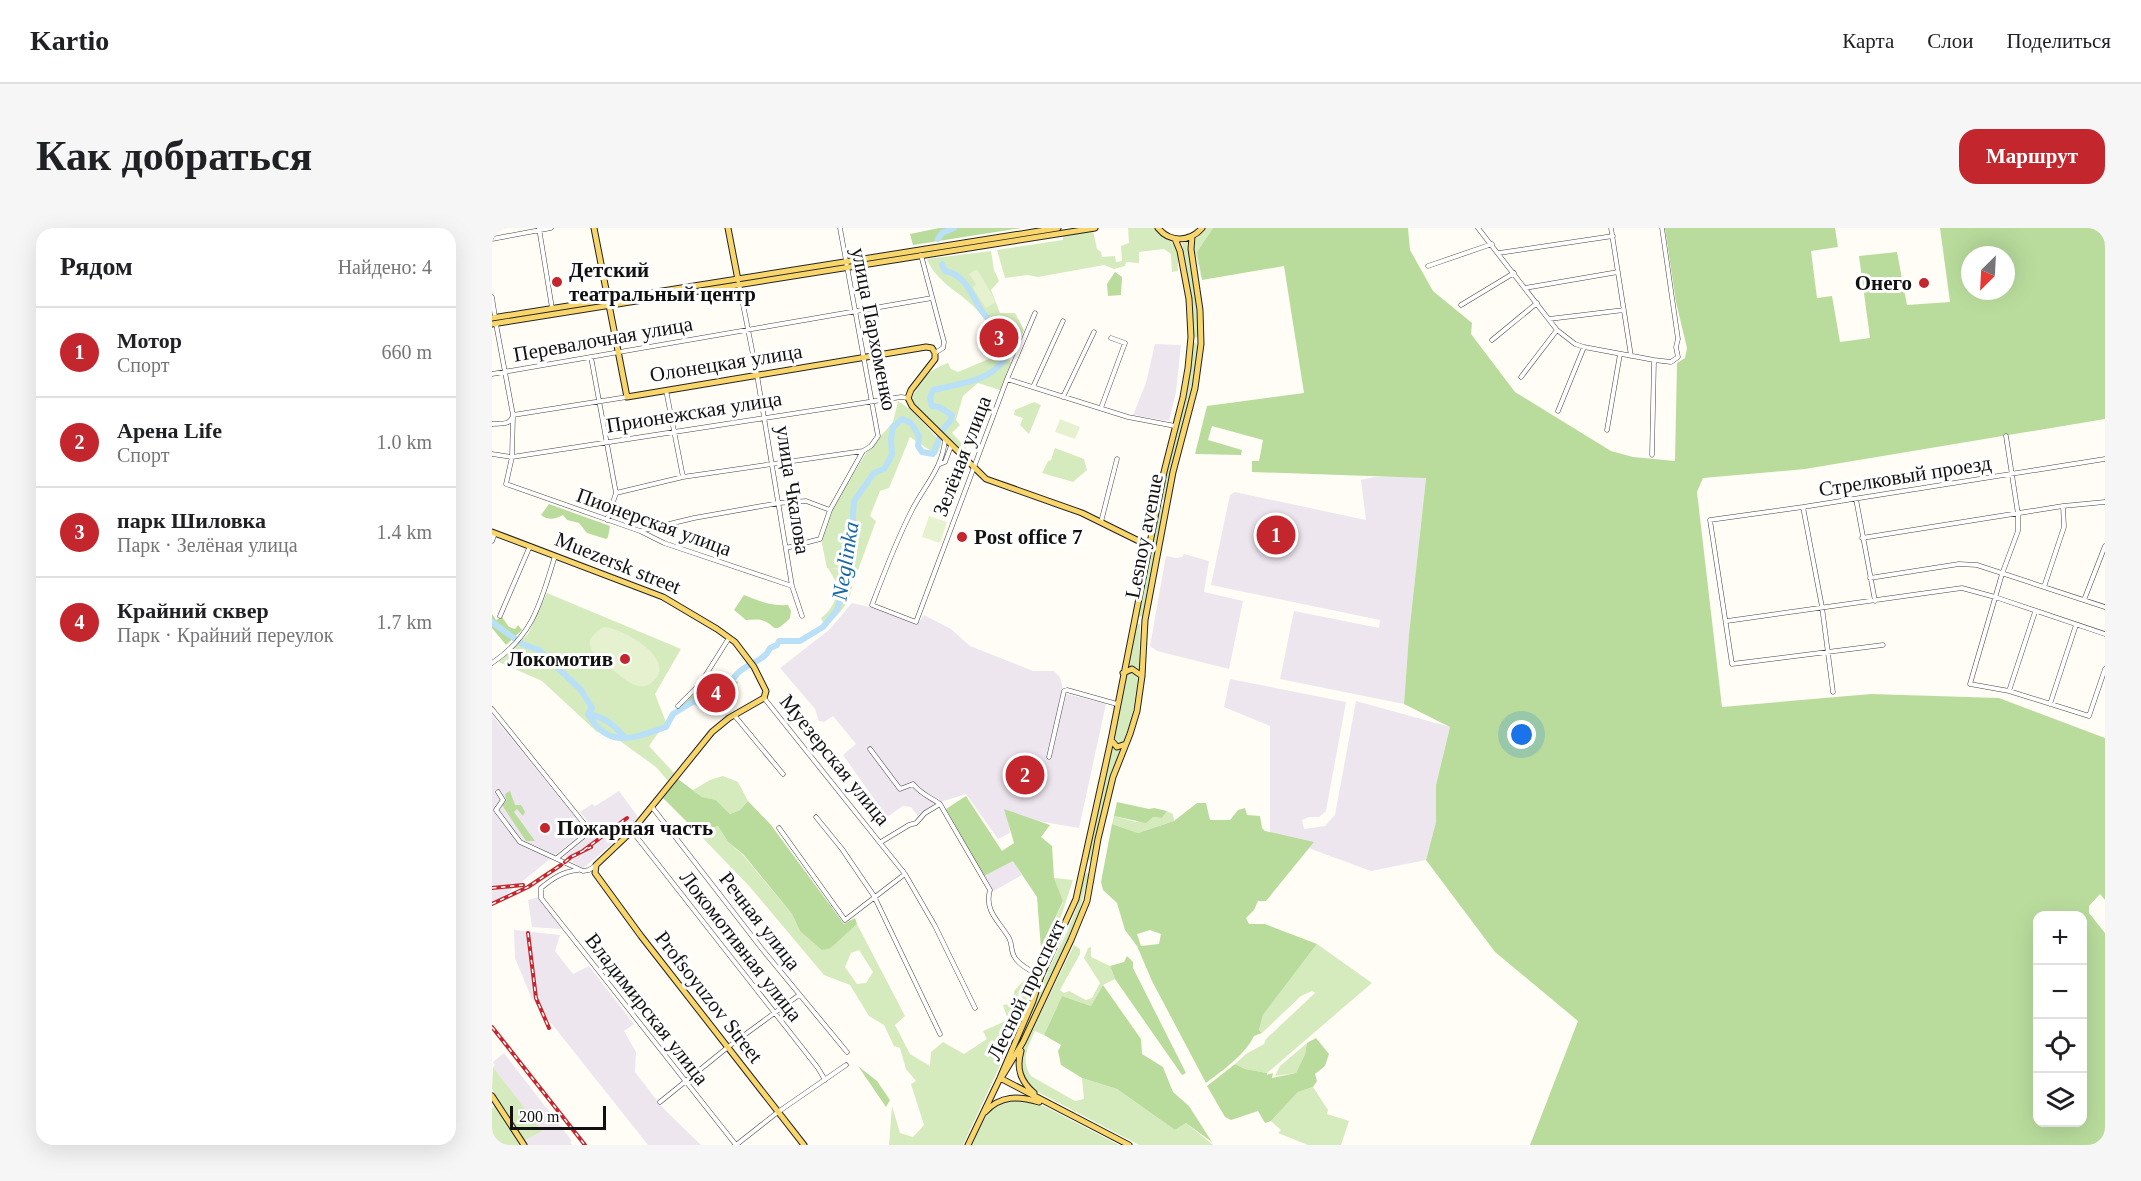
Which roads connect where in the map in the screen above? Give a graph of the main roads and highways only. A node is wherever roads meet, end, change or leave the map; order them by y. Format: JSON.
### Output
{"nodes":[{"id":1,"x":594,"y":228,"type":"edge"},
{"id":2,"x":728,"y":228,"type":"edge"},
{"id":3,"x":1058,"y":228,"type":"edge"},
{"id":4,"x":1095,"y":228,"type":"edge"},
{"id":5,"x":1158,"y":228,"type":"edge"},
{"id":6,"x":1202,"y":228,"type":"edge"},
{"id":7,"x":1192,"y":237,"type":"junction"},
{"id":8,"x":1175,"y":239,"type":"junction"},
{"id":9,"x":734,"y":264,"type":"junction"},
{"id":10,"x":846,"y":265,"type":"junction"},
{"id":11,"x":724,"y":280,"type":"junction"},
{"id":12,"x":738,"y":281,"type":"junction"},
{"id":13,"x":607,"y":302,"type":"junction"},
{"id":14,"x":494,"y":321,"type":"edge"},
{"id":15,"x":1201,"y":336,"type":"junction"},
{"id":16,"x":1191,"y":340,"type":"junction"},
{"id":17,"x":1201,"y":344,"type":"junction"},
{"id":18,"x":1158,"y":503,"type":"junction"},
{"id":19,"x":1167,"y":504,"type":"junction"},
{"id":20,"x":494,"y":532,"type":"edge"},
{"id":21,"x":1149,"y":546,"type":"junction"},
{"id":22,"x":1134,"y":619,"type":"junction"},
{"id":23,"x":1144,"y":620,"type":"junction"},
{"id":24,"x":750,"y":661,"type":"joint"},
{"id":25,"x":1123,"y":673,"type":"junction"},
{"id":26,"x":1142,"y":676,"type":"junction"},
{"id":27,"x":1111,"y":740,"type":"junction"},
{"id":28,"x":1126,"y":744,"type":"junction"},
{"id":29,"x":1084,"y":860,"type":"junction"},
{"id":30,"x":1094,"y":862,"type":"junction"},
{"id":31,"x":596,"y":866,"type":"joint"},
{"id":32,"x":1082,"y":870,"type":"junction"},
{"id":33,"x":1093,"y":872,"type":"junction"},
{"id":34,"x":1023,"y":1042,"type":"junction"},
{"id":35,"x":1000,"y":1078,"type":"junction"},
{"id":36,"x":492,"y":1096,"type":"edge"},
{"id":37,"x":1050,"y":1104,"type":"junction"},
{"id":38,"x":981,"y":1116,"type":"junction"},
{"id":39,"x":524,"y":1145,"type":"edge"},
{"id":40,"x":804,"y":1145,"type":"edge"},
{"id":41,"x":968,"y":1145,"type":"edge"},
{"id":42,"x":1129,"y":1145,"type":"edge"}],
"edges":[{"from":1,"to":13,"type":"main road"},
{"from":2,"to":9,"type":"main road","name":"улица Чкалова"},
{"from":3,"to":10,"type":"main road"},
{"from":4,"to":10,"type":"main road"},
{"from":5,"to":8,"type":"main road"},
{"from":6,"to":7,"type":"main road"},
{"from":7,"to":8,"type":"main road"},
{"from":7,"to":15,"type":"main road","name":"Lesnoy avenue"},
{"from":8,"to":16,"type":"main road","name":"Lesnoy avenue"},
{"from":9,"to":11,"type":"main road"},
{"from":9,"to":12,"type":"main road","name":"улица Чкалова"},
{"from":10,"to":12,"type":"main road"},
{"from":11,"to":12,"type":"main road"},
{"from":11,"to":13,"type":"main road"},
{"from":12,"to":13,"type":"main road"},
{"from":13,"to":14,"type":"main road"},
{"from":13,"to":14,"type":"main road"},
{"from":13,"to":21,"type":"main road","name":"Олонецкая улица"},
{"from":15,"to":16,"type":"main road"},
{"from":15,"to":17,"type":"main road","name":"Lesnoy avenue"},
{"from":16,"to":17,"type":"main road"},
{"from":16,"to":18,"type":"main road","name":"Lesnoy avenue"},
{"from":17,"to":19,"type":"main road","name":"Lesnoy avenue"},
{"from":18,"to":19,"type":"main road"},
{"from":18,"to":21,"type":"main road","name":"Lesnoy avenue"},
{"from":19,"to":23,"type":"main road","name":"Lesnoy avenue"},
{"from":20,"to":24,"type":"main road","name":"Muezersk street"},
{"from":21,"to":22,"type":"main road","name":"Lesnoy avenue"},
{"from":22,"to":23,"type":"main road"},
{"from":22,"to":25,"type":"main road","name":"Lesnoy avenue"},
{"from":23,"to":26,"type":"main road","name":"Lesnoy avenue"},
{"from":24,"to":31,"type":"main road","name":"Муезерская улица"},
{"from":25,"to":26,"type":"main road"},
{"from":25,"to":27,"type":"main road","name":"Lesnoy avenue"},
{"from":26,"to":28,"type":"main road","name":"Lesnoy avenue"},
{"from":27,"to":28,"type":"main road"},
{"from":27,"to":29,"type":"main road","name":"Лесной проспект"},
{"from":28,"to":30,"type":"main road","name":"Лесной проспект"},
{"from":29,"to":30,"type":"main road"},
{"from":29,"to":32,"type":"main road","name":"Лесной проспект"},
{"from":30,"to":33,"type":"main road","name":"Лесной проспект"},
{"from":31,"to":40,"type":"main road","name":"Profsoyuzov Street"},
{"from":32,"to":33,"type":"main road"},
{"from":32,"to":35,"type":"main road","name":"Лесной проспект"},
{"from":33,"to":34,"type":"main road","name":"Лесной проспект"},
{"from":34,"to":35,"type":"main road","name":"Лесной проспект"},
{"from":34,"to":37,"type":"main road"},
{"from":35,"to":37,"type":"main road"},
{"from":35,"to":38,"type":"main road"},
{"from":36,"to":39,"type":"main road"},
{"from":37,"to":38,"type":"main road"},
{"from":37,"to":42,"type":"main road"},
{"from":38,"to":41,"type":"main road"}]}
